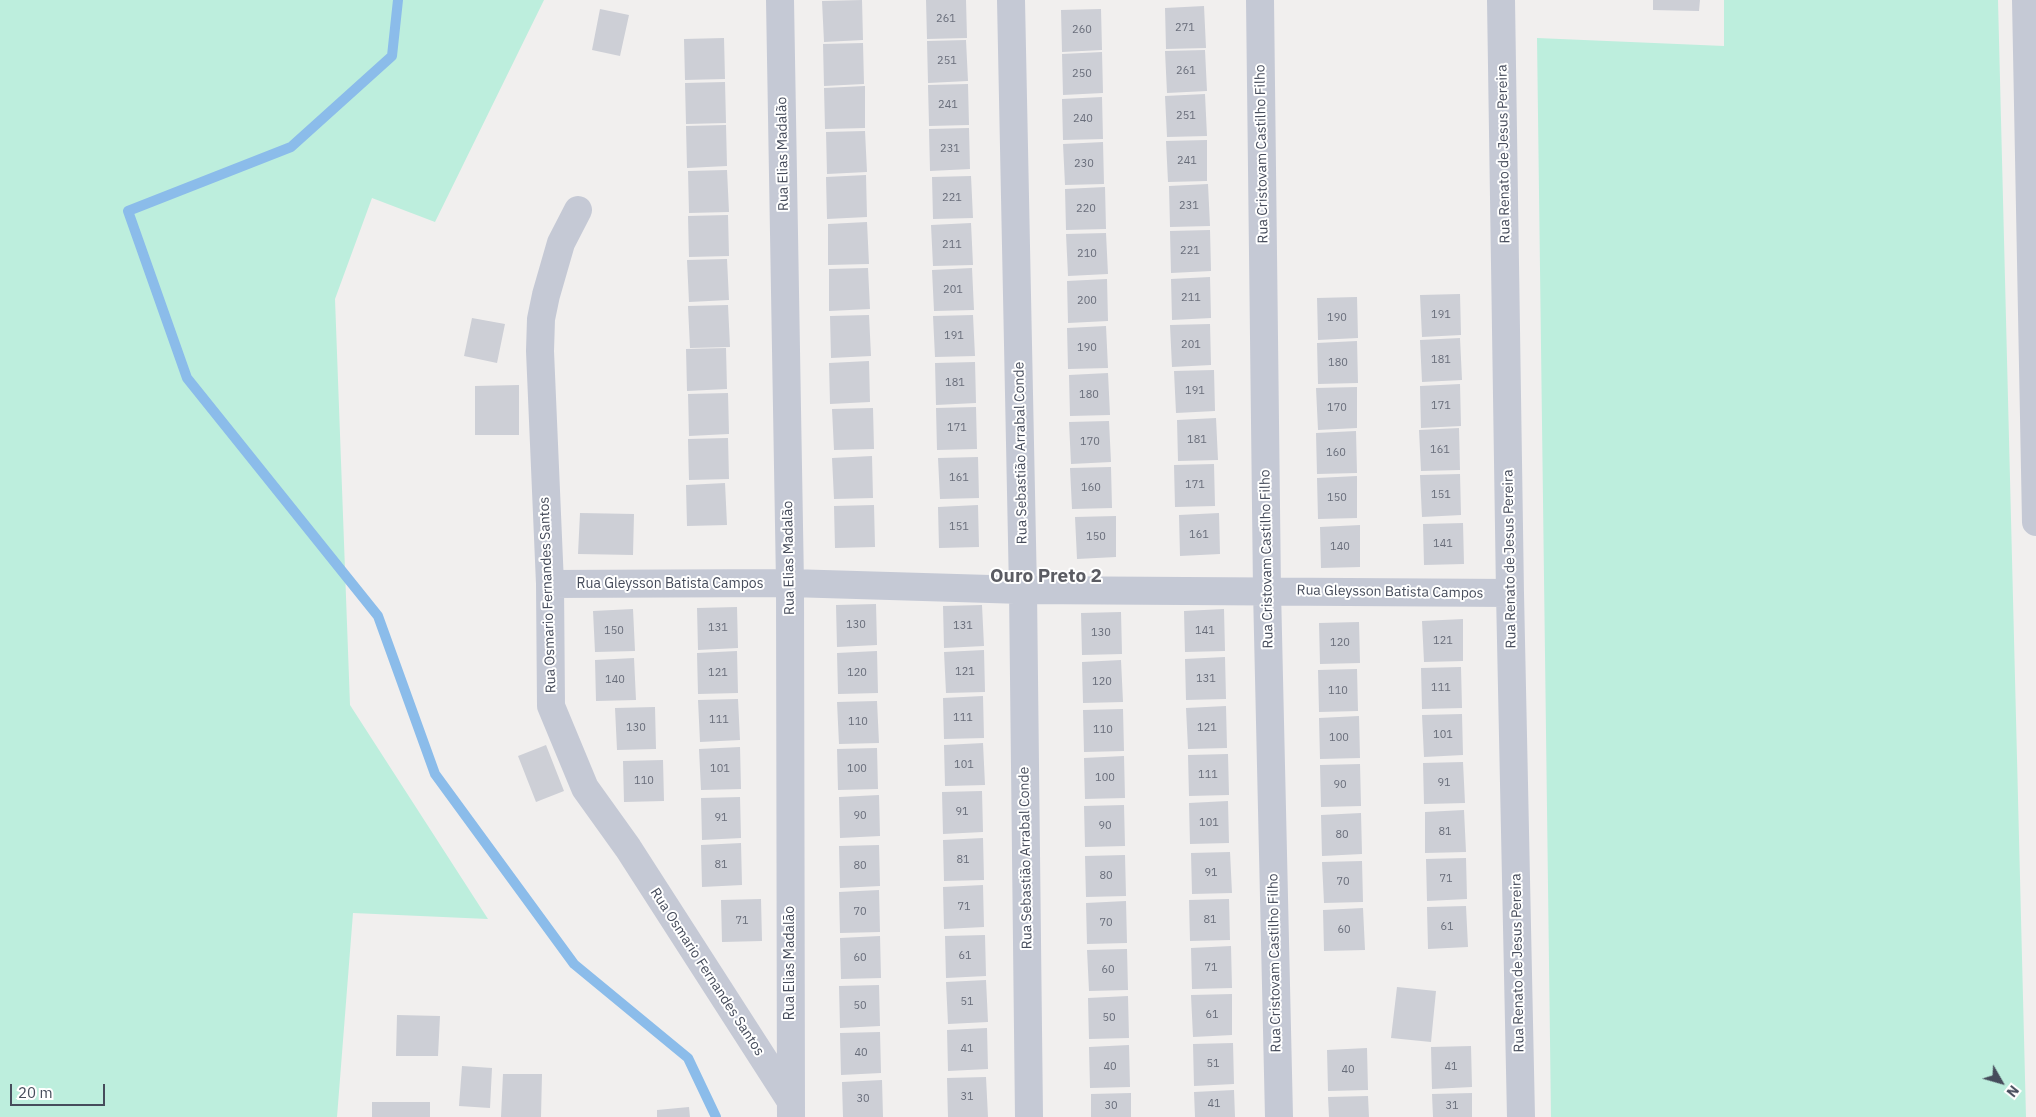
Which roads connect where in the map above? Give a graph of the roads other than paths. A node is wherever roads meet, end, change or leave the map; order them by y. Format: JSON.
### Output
{"nodes":[{"id":1,"x":780,"y":0,"type":"edge"},
{"id":2,"x":1011,"y":0,"type":"edge"},
{"id":3,"x":1260,"y":0,"type":"edge"},
{"id":4,"x":1501,"y":0,"type":"edge"},
{"id":5,"x":2026,"y":0,"type":"edge"},
{"id":6,"x":2033,"y":174,"type":"edge"},
{"id":7,"x":578,"y":210,"type":"dead end"},
{"id":8,"x":2036,"y":522,"type":"edge"},
{"id":9,"x":790,"y":583,"type":"junction"},
{"id":10,"x":550,"y":584,"type":"junction"},
{"id":11,"x":1023,"y":590,"type":"junction"},
{"id":12,"x":1267,"y":590,"type":"junction"},
{"id":13,"x":1510,"y":593,"type":"junction"},
{"id":14,"x":790,"y":1108,"type":"edge"},
{"id":15,"x":1029,"y":1117,"type":"edge"},
{"id":16,"x":1278,"y":1117,"type":"edge"},
{"id":17,"x":1522,"y":1117,"type":"edge"}],
"edges":[{"from":1,"to":9,"type":"street","name":"Rua Elias Madalão"},
{"from":2,"to":11,"type":"street","name":"Rua Sebastião Arrabal Conde"},
{"from":3,"to":12,"type":"street","name":"Rua Cristovam Castilho Filho"},
{"from":4,"to":13,"type":"street","name":"Rua Renato de Jesus Pereira"},
{"from":5,"to":6,"type":"street"},
{"from":6,"to":8,"type":"street"},
{"from":7,"to":10,"type":"street","name":"Rua Osmario Fernandes Santos"},
{"from":9,"to":10,"type":"street","name":"Rua Gleysson Batista Campos"},
{"from":9,"to":11,"type":"street","name":"Rua Gleysson Batista Campos"},
{"from":9,"to":14,"type":"street","name":"Rua Elias Madalão"},
{"from":10,"to":14,"type":"street","name":"Rua Osmario Fernandes Santos"},
{"from":11,"to":12,"type":"street","name":"Rua Gleysson Batista Campos"},
{"from":11,"to":15,"type":"street","name":"Rua Sebastião Arrabal Conde"},
{"from":12,"to":13,"type":"street","name":"Rua Gleysson Batista Campos"},
{"from":12,"to":16,"type":"street","name":"Rua Cristovam Castilho Filho"},
{"from":13,"to":17,"type":"street","name":"Rua Renato de Jesus Pereira"}]}
